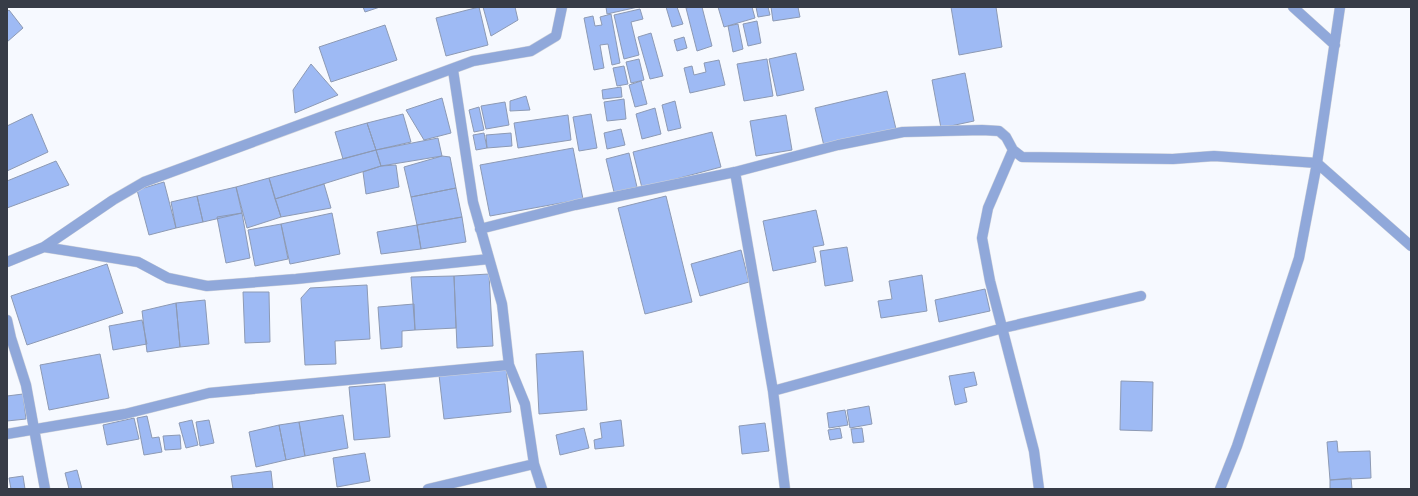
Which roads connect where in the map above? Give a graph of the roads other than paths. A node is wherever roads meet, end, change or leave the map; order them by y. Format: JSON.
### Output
{"nodes":[{"id":1,"x":562,"y":7,"type":"edge"},
{"id":2,"x":1293,"y":7,"type":"edge"},
{"id":3,"x":1340,"y":7,"type":"edge"},
{"id":4,"x":1335,"y":45,"type":"junction"},
{"id":5,"x":452,"y":70,"type":"junction"},
{"id":6,"x":1013,"y":150,"type":"junction"},
{"id":7,"x":1317,"y":163,"type":"junction"},
{"id":8,"x":735,"y":172,"type":"junction"},
{"id":9,"x":480,"y":229,"type":"junction"},
{"id":10,"x":1411,"y":246,"type":"edge"},
{"id":11,"x":44,"y":247,"type":"junction"},
{"id":12,"x":489,"y":259,"type":"junction"},
{"id":13,"x":7,"y":262,"type":"edge"},
{"id":14,"x":1141,"y":296,"type":"dead end"},
{"id":15,"x":7,"y":320,"type":"edge"},
{"id":16,"x":1002,"y":328,"type":"junction"},
{"id":17,"x":509,"y":365,"type":"junction"},
{"id":18,"x":773,"y":391,"type":"junction"},
{"id":19,"x":35,"y":431,"type":"junction"},
{"id":20,"x":7,"y":434,"type":"edge"},
{"id":21,"x":534,"y":464,"type":"junction"},
{"id":22,"x":45,"y":489,"type":"edge"},
{"id":23,"x":428,"y":489,"type":"edge"},
{"id":24,"x":542,"y":489,"type":"edge"},
{"id":25,"x":785,"y":489,"type":"edge"},
{"id":26,"x":1039,"y":489,"type":"edge"},
{"id":27,"x":1220,"y":489,"type":"edge"}],
"edges":[{"from":1,"to":5,"type":"street"},
{"from":2,"to":4,"type":"street"},
{"from":3,"to":4,"type":"street"},
{"from":4,"to":7,"type":"street"},
{"from":5,"to":9,"type":"street"},
{"from":5,"to":11,"type":"street"},
{"from":6,"to":7,"type":"street"},
{"from":6,"to":8,"type":"street"},
{"from":6,"to":16,"type":"street"},
{"from":7,"to":10,"type":"street"},
{"from":7,"to":27,"type":"street"},
{"from":8,"to":9,"type":"street"},
{"from":8,"to":18,"type":"street"},
{"from":9,"to":12,"type":"street"},
{"from":11,"to":12,"type":"street"},
{"from":11,"to":13,"type":"street"},
{"from":12,"to":17,"type":"street"},
{"from":14,"to":16,"type":"street"},
{"from":15,"to":19,"type":"street"},
{"from":16,"to":18,"type":"street"},
{"from":16,"to":26,"type":"street"},
{"from":17,"to":19,"type":"street"},
{"from":17,"to":21,"type":"street"},
{"from":18,"to":25,"type":"street"},
{"from":19,"to":20,"type":"street"},
{"from":19,"to":22,"type":"street"},
{"from":21,"to":23,"type":"street"},
{"from":21,"to":24,"type":"street"}]}
